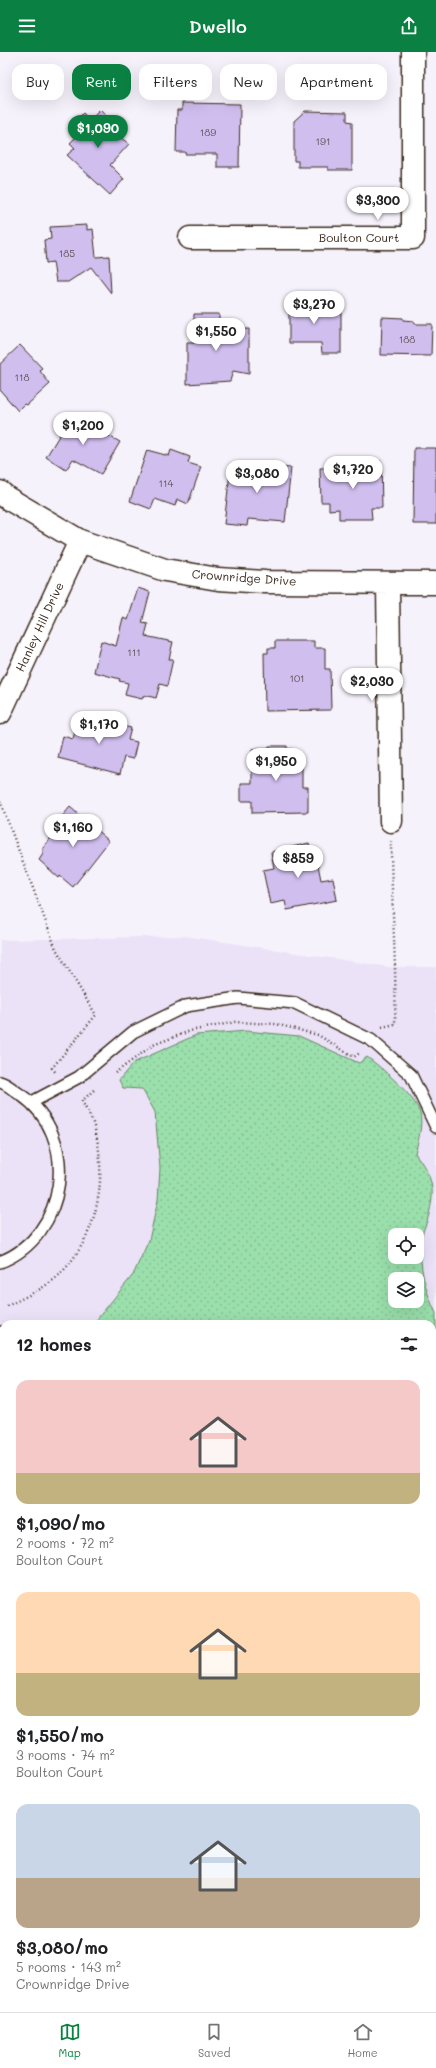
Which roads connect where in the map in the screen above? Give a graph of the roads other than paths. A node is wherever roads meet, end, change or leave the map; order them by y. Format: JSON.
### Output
{"nodes":[{"id":1,"x":413,"y":52,"type":"edge"},
{"id":2,"x":190,"y":238,"type":"dead end"},
{"id":3,"x":0,"y":492,"type":"edge"},
{"id":4,"x":80,"y":541,"type":"junction"},
{"id":5,"x":436,"y":583,"type":"edge"},
{"id":6,"x":388,"y":584,"type":"junction"},
{"id":7,"x":0,"y":713,"type":"edge"},
{"id":8,"x":391,"y":821,"type":"road end"},
{"id":9,"x":0,"y":1082,"type":"edge"},
{"id":10,"x":32,"y":1102,"type":"junction"},
{"id":11,"x":436,"y":1127,"type":"edge"},
{"id":12,"x":0,"y":1262,"type":"edge"}],
"edges":[{"from":1,"to":2,"type":"street","name":"Boulton Court"},
{"from":3,"to":4,"type":"street","name":"Crownridge Drive"},
{"from":4,"to":6,"type":"street","name":"Crownridge Drive"},
{"from":4,"to":7,"type":"street","name":"Hanley Hill Drive"},
{"from":5,"to":6,"type":"street","name":"Crownridge Drive"},
{"from":6,"to":8,"type":"street"},
{"from":9,"to":10,"type":"lane"},
{"from":10,"to":11,"type":"lane"},
{"from":10,"to":12,"type":"lane"}]}
